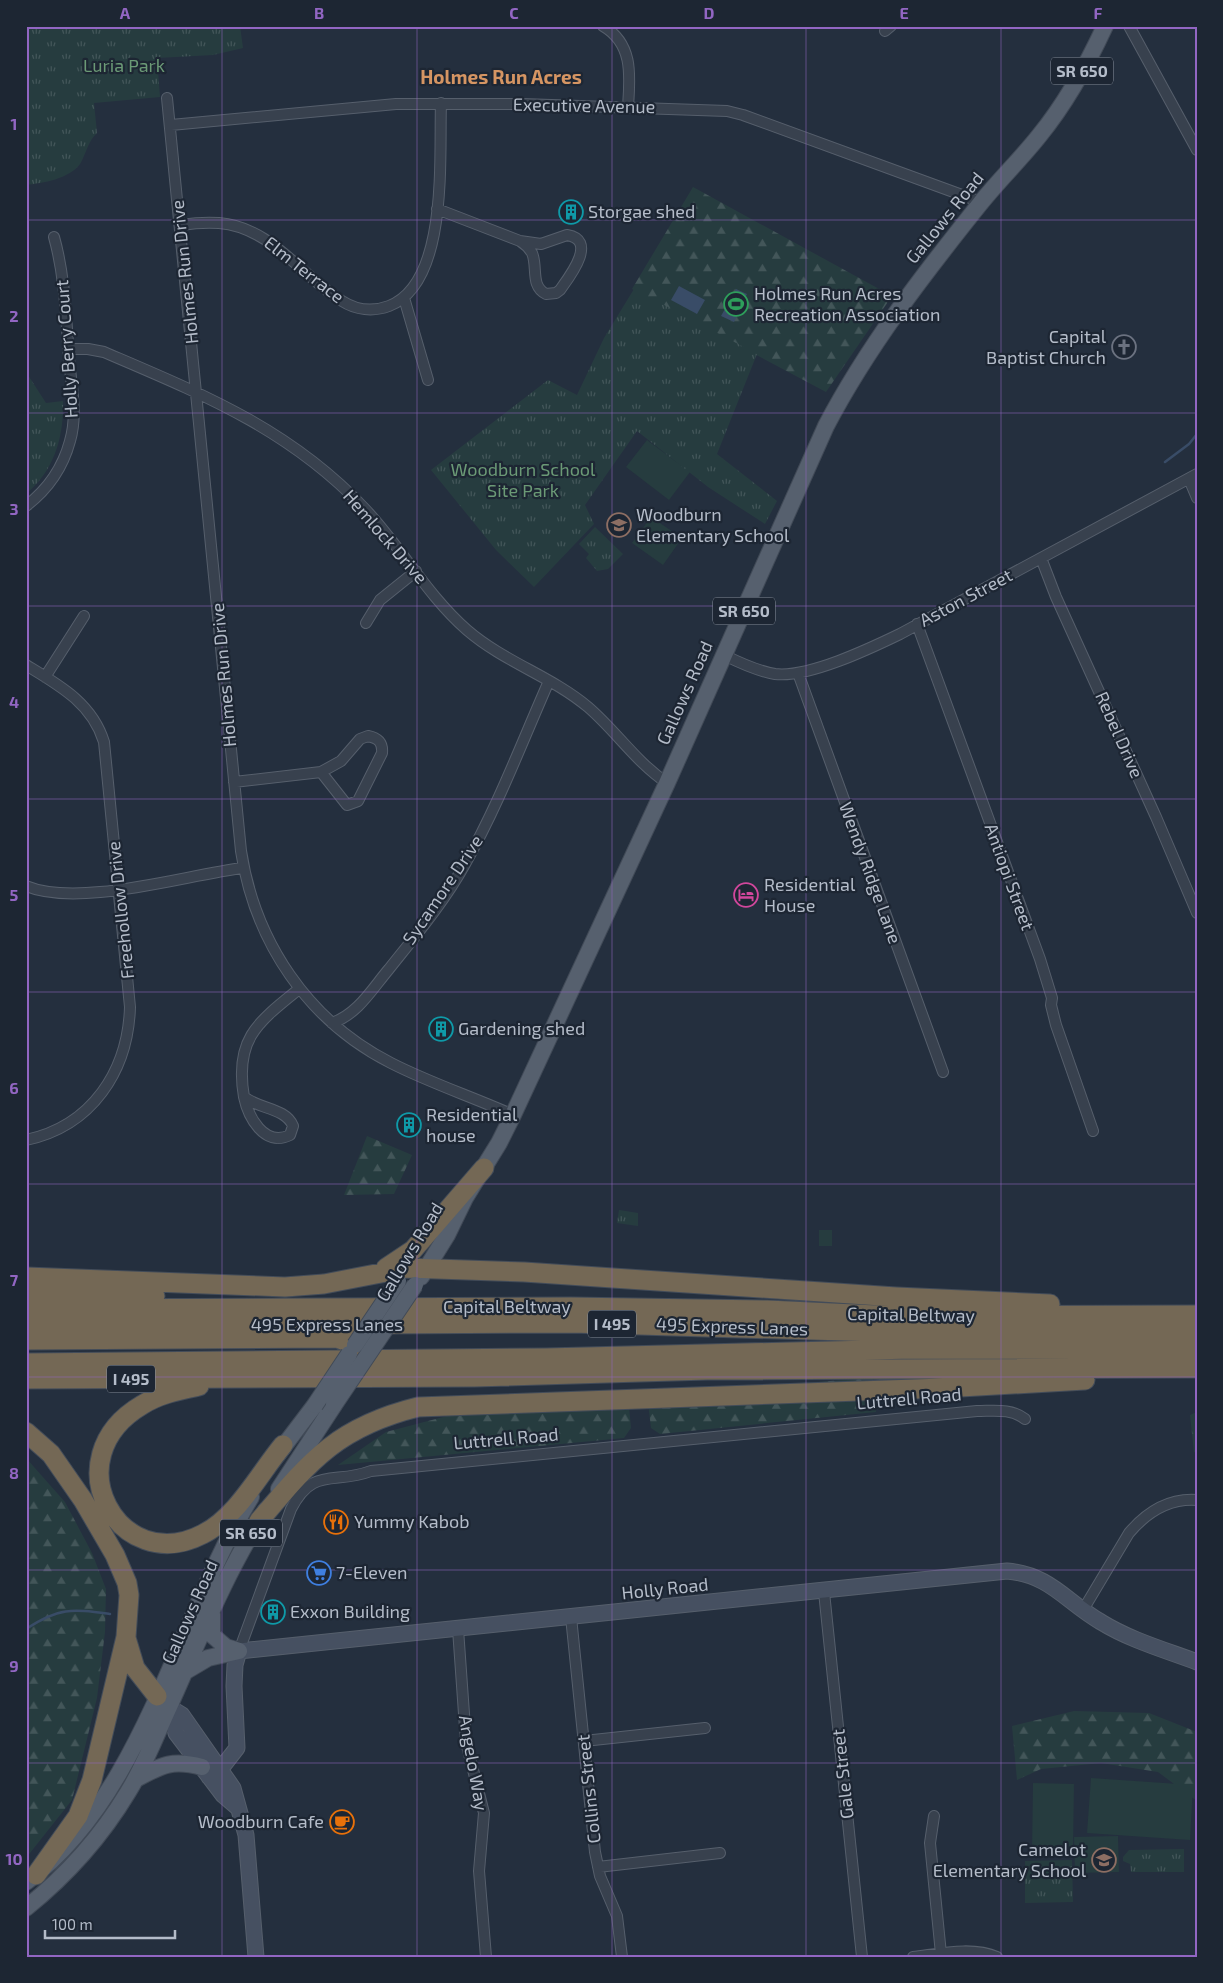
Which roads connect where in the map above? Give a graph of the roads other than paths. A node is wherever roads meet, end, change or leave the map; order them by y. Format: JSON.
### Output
{"nodes":[{"id":1,"x":603,"y":26,"type":"edge"},
{"id":2,"x":1105,"y":26,"type":"edge"},
{"id":3,"x":1129,"y":26,"type":"edge"},
{"id":4,"x":167,"y":98,"type":"dead end"},
{"id":5,"x":440,"y":103,"type":"junction"},
{"id":6,"x":628,"y":108,"type":"junction"},
{"id":7,"x":171,"y":125,"type":"junction"},
{"id":8,"x":1197,"y":150,"type":"edge"},
{"id":9,"x":981,"y":202,"type":"junction"},
{"id":10,"x":438,"y":209,"type":"junction"},
{"id":11,"x":181,"y":224,"type":"junction"},
{"id":12,"x":54,"y":237,"type":"dead end"},
{"id":13,"x":520,"y":241,"type":"junction"},
{"id":14,"x":404,"y":298,"type":"junction"},
{"id":15,"x":68,"y":349,"type":"junction"},
{"id":16,"x":428,"y":380,"type":"dead end"},
{"id":17,"x":197,"y":390,"type":"junction"},
{"id":18,"x":1193,"y":476,"type":"edge"},
{"id":19,"x":1197,"y":498,"type":"edge"},
{"id":20,"x":26,"y":506,"type":"edge"},
{"id":21,"x":1042,"y":558,"type":"junction"},
{"id":22,"x":416,"y":572,"type":"junction"},
{"id":23,"x":84,"y":616,"type":"dead end"},
{"id":24,"x":366,"y":623,"type":"dead end"},
{"id":25,"x":917,"y":624,"type":"junction"},
{"id":26,"x":724,"y":655,"type":"junction"},
{"id":27,"x":26,"y":665,"type":"edge"},
{"id":28,"x":798,"y":673,"type":"junction"},
{"id":29,"x":45,"y":676,"type":"junction"},
{"id":30,"x":549,"y":681,"type":"junction"},
{"id":31,"x":321,"y":772,"type":"junction"},
{"id":32,"x":234,"y":782,"type":"junction"},
{"id":33,"x":667,"y":783,"type":"junction"},
{"id":34,"x":243,"y":868,"type":"junction"},
{"id":35,"x":26,"y":886,"type":"edge"},
{"id":36,"x":118,"y":890,"type":"junction"},
{"id":37,"x":1197,"y":913,"type":"edge"},
{"id":38,"x":299,"y":989,"type":"junction"},
{"id":39,"x":332,"y":1023,"type":"junction"},
{"id":40,"x":943,"y":1072,"type":"dead end"},
{"id":41,"x":244,"y":1097,"type":"junction"},
{"id":42,"x":513,"y":1115,"type":"junction"},
{"id":43,"x":1093,"y":1131,"type":"dead end"},
{"id":44,"x":26,"y":1140,"type":"edge"},
{"id":45,"x":484,"y":1168,"type":"junction"},
{"id":46,"x":378,"y":1272,"type":"junction"},
{"id":47,"x":411,"y":1276,"type":"junction"},
{"id":48,"x":26,"y":1277,"type":"edge"},
{"id":49,"x":26,"y":1292,"type":"edge"},
{"id":50,"x":571,"y":1307,"type":"junction"},
{"id":51,"x":26,"y":1309,"type":"edge"},
{"id":52,"x":1176,"y":1315,"type":"junction"},
{"id":53,"x":1197,"y":1315,"type":"edge"},
{"id":54,"x":26,"y":1326,"type":"edge"},
{"id":55,"x":1197,"y":1333,"type":"edge"},
{"id":56,"x":26,"y":1340,"type":"edge"},
{"id":57,"x":334,"y":1343,"type":"junction"},
{"id":58,"x":26,"y":1349,"type":"edge"},
{"id":59,"x":1197,"y":1350,"type":"edge"},
{"id":60,"x":357,"y":1352,"type":"junction"},
{"id":61,"x":26,"y":1363,"type":"edge"},
{"id":62,"x":1197,"y":1370,"type":"edge"},
{"id":63,"x":26,"y":1379,"type":"edge"},
{"id":64,"x":235,"y":1379,"type":"junction"},
{"id":65,"x":1025,"y":1419,"type":"dead end"},
{"id":66,"x":26,"y":1432,"type":"edge"},
{"id":67,"x":283,"y":1445,"type":"junction"},
{"id":68,"x":1197,"y":1500,"type":"edge"},
{"id":69,"x":259,"y":1521,"type":"junction"},
{"id":70,"x":824,"y":1592,"type":"junction"},
{"id":71,"x":213,"y":1608,"type":"junction"},
{"id":72,"x":1083,"y":1610,"type":"junction"},
{"id":73,"x":571,"y":1617,"type":"junction"},
{"id":74,"x":458,"y":1629,"type":"junction"},
{"id":75,"x":126,"y":1637,"type":"junction"},
{"id":76,"x":239,"y":1651,"type":"junction"},
{"id":77,"x":1197,"y":1662,"type":"edge"},
{"id":78,"x":186,"y":1671,"type":"junction"},
{"id":79,"x":163,"y":1702,"type":"junction"},
{"id":80,"x":705,"y":1728,"type":"dead end"},
{"id":81,"x":584,"y":1741,"type":"junction"},
{"id":82,"x":210,"y":1771,"type":"junction"},
{"id":83,"x":136,"y":1779,"type":"junction"},
{"id":84,"x":934,"y":1816,"type":"dead end"},
{"id":85,"x":720,"y":1852,"type":"dead end"},
{"id":86,"x":598,"y":1867,"type":"junction"},
{"id":87,"x":31,"y":1879,"type":"edge"},
{"id":88,"x":26,"y":1908,"type":"edge"},
{"id":89,"x":941,"y":1954,"type":"junction"},
{"id":90,"x":256,"y":1957,"type":"edge"},
{"id":91,"x":486,"y":1957,"type":"edge"},
{"id":92,"x":622,"y":1957,"type":"edge"},
{"id":93,"x":862,"y":1957,"type":"edge"},
{"id":94,"x":912,"y":1957,"type":"edge"},
{"id":95,"x":997,"y":1957,"type":"edge"}],
"edges":[{"from":1,"to":6,"type":"street"},
{"from":2,"to":9,"type":"main road","name":"Gallows Road","number":"SR 650"},
{"from":3,"to":8,"type":"street"},
{"from":4,"to":7,"type":"street","name":"Holmes Run Drive"},
{"from":5,"to":6,"type":"street","name":"Executive Avenue"},
{"from":5,"to":7,"type":"street","name":"Executive Avenue"},
{"from":5,"to":10,"type":"street","name":"Elm Terrace"},
{"from":6,"to":9,"type":"street","name":"Executive Avenue"},
{"from":7,"to":11,"type":"street","name":"Holmes Run Drive"},
{"from":9,"to":26,"type":"main road","name":"Gallows Road","number":"SR 650"},
{"from":10,"to":13,"type":"street"},
{"from":10,"to":14,"type":"street","name":"Elm Terrace"},
{"from":11,"to":14,"type":"street","name":"Elm Terrace"},
{"from":11,"to":17,"type":"street","name":"Holmes Run Drive"},
{"from":12,"to":15,"type":"street","name":"Holly Berry Court"},
{"from":13,"to":13,"type":"street"},
{"from":14,"to":16,"type":"street"},
{"from":15,"to":17,"type":"street","name":"Hemlock Drive"},
{"from":15,"to":20,"type":"street","name":"Holly Berry Court"},
{"from":17,"to":22,"type":"street","name":"Hemlock Drive"},
{"from":17,"to":32,"type":"street","name":"Holmes Run Drive"},
{"from":18,"to":19,"type":"street"},
{"from":18,"to":21,"type":"street","name":"Aston Street"},
{"from":21,"to":25,"type":"street","name":"Aston Street"},
{"from":21,"to":37,"type":"street","name":"Rebel Drive"},
{"from":22,"to":24,"type":"street"},
{"from":22,"to":30,"type":"street","name":"Hemlock Drive"},
{"from":23,"to":29,"type":"street"},
{"from":25,"to":28,"type":"street","name":"Aston Street"},
{"from":25,"to":43,"type":"street","name":"Antiopi Street"},
{"from":26,"to":28,"type":"street","name":"Aston Street"},
{"from":26,"to":33,"type":"main road","name":"Gallows Road","number":"SR 650"},
{"from":27,"to":29,"type":"street","name":"Freehollow Drive"},
{"from":28,"to":40,"type":"street","name":"Wendy Ridge Lane"},
{"from":29,"to":36,"type":"street","name":"Freehollow Drive"},
{"from":30,"to":33,"type":"street","name":"Hemlock Drive"},
{"from":30,"to":39,"type":"street","name":"Sycamore Drive"},
{"from":31,"to":31,"type":"street"},
{"from":31,"to":32,"type":"street"},
{"from":32,"to":34,"type":"street","name":"Holmes Run Drive"},
{"from":33,"to":42,"type":"main road","name":"Gallows Road","number":"SR 650"},
{"from":34,"to":36,"type":"street"},
{"from":34,"to":38,"type":"street","name":"Holmes Run Drive"},
{"from":35,"to":36,"type":"street"},
{"from":36,"to":44,"type":"street","name":"Freehollow Drive"},
{"from":38,"to":39,"type":"street","name":"Holmes Run Drive"},
{"from":38,"to":41,"type":"street"},
{"from":39,"to":42,"type":"street","name":"Holmes Run Drive"},
{"from":41,"to":41,"type":"street"},
{"from":42,"to":45,"type":"main road","name":"Gallows Road","number":"SR 650"},
{"from":45,"to":46,"type":"highway"},
{"from":45,"to":47,"type":"main road","name":"Gallows Road","number":"SR 650"},
{"from":46,"to":47,"type":"highway"},
{"from":46,"to":48,"type":"highway"},
{"from":47,"to":52,"type":"highway"},
{"from":47,"to":60,"type":"main road","name":"Gallows Road","number":"SR 650","bridge":true},
{"from":49,"to":50,"type":"highway"},
{"from":50,"to":51,"type":"highway","name":"Capital Beltway","number":"I 495"},
{"from":50,"to":52,"type":"highway","name":"Capital Beltway","number":"I 495"},
{"from":52,"to":53,"type":"highway","name":"Capital Beltway","number":"I 495"},
{"from":54,"to":55,"type":"highway","name":"495 Express Lanes","number":"I 495"},
{"from":56,"to":57,"type":"highway"},
{"from":57,"to":58,"type":"highway"},
{"from":57,"to":60,"type":"highway"},
{"from":59,"to":61,"type":"highway","name":"495 Express Lanes","number":"I 495"},
{"from":60,"to":67,"type":"main road","name":"Gallows Road","number":"SR 650","bridge":true},
{"from":60,"to":69,"type":"main road","name":"Gallows Road","number":"SR 650","bridge":true},
{"from":62,"to":64,"type":"highway","number":"I 495"},
{"from":62,"to":69,"type":"highway"},
{"from":63,"to":64,"type":"highway","number":"I 495"},
{"from":64,"to":67,"type":"highway"},
{"from":65,"to":76,"type":"street","name":"Luttrell Road"},
{"from":66,"to":75,"type":"highway"},
{"from":67,"to":79,"type":"main road","name":"Gallows Road","number":"SR 650"},
{"from":68,"to":72,"type":"street"},
{"from":69,"to":71,"type":"main road","name":"Gallows Road","number":"SR 650"},
{"from":70,"to":72,"type":"street","name":"Holly Road"},
{"from":70,"to":73,"type":"street","name":"Holly Road"},
{"from":70,"to":93,"type":"street","name":"Gale Street"},
{"from":71,"to":76,"type":"main road"},
{"from":71,"to":78,"type":"main road","name":"Gallows Road","number":"SR 650"},
{"from":72,"to":77,"type":"street","name":"Holly Road"},
{"from":73,"to":74,"type":"street","name":"Holly Road"},
{"from":73,"to":81,"type":"street","name":"Collins Street"},
{"from":74,"to":76,"type":"street","name":"Holly Road"},
{"from":74,"to":91,"type":"street","name":"Angelo Way"},
{"from":75,"to":79,"type":"highway"},
{"from":75,"to":87,"type":"highway"},
{"from":76,"to":78,"type":"main road"},
{"from":76,"to":82,"type":"street","name":"Luttrell Road"},
{"from":78,"to":79,"type":"main road","name":"Gallows Road","number":"SR 650"},
{"from":79,"to":82,"type":"street"},
{"from":79,"to":83,"type":"main road","name":"Gallows Road","number":"SR 650"},
{"from":79,"to":87,"type":"main road","name":"Gallows Road","number":"SR 650"},
{"from":80,"to":81,"type":"street"},
{"from":81,"to":86,"type":"street","name":"Collins Street"},
{"from":82,"to":83,"type":"main road"},
{"from":82,"to":90,"type":"street"},
{"from":83,"to":88,"type":"main road","name":"Gallows Road","number":"SR 650"},
{"from":84,"to":89,"type":"street"},
{"from":85,"to":86,"type":"street"},
{"from":86,"to":92,"type":"street","name":"Collins Street"},
{"from":89,"to":94,"type":"street"},
{"from":89,"to":95,"type":"street"}]}
